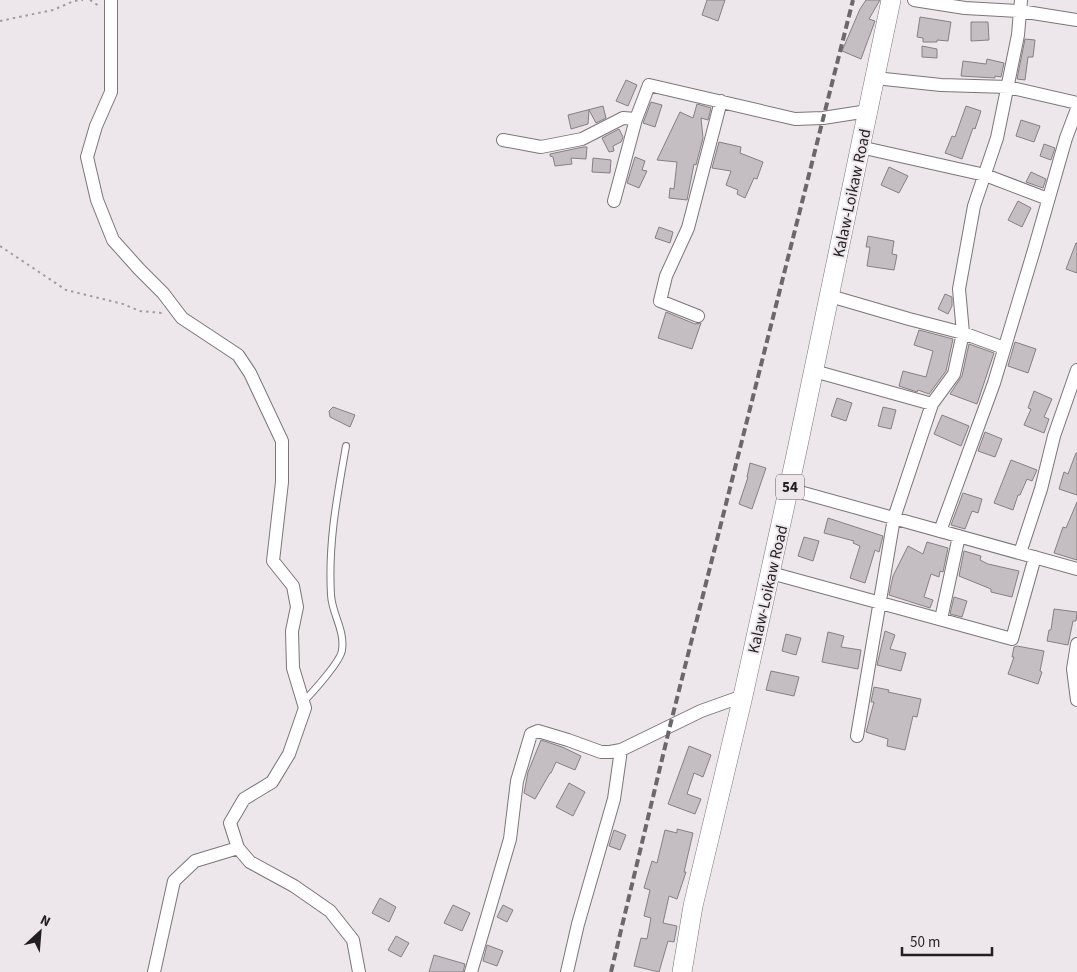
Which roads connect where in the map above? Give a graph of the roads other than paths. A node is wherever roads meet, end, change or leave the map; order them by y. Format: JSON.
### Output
{"nodes":[{"id":1,"x":111,"y":0,"type":"edge"},
{"id":2,"x":891,"y":0,"type":"edge"},
{"id":3,"x":914,"y":0,"type":"edge"},
{"id":4,"x":1021,"y":6,"type":"edge"},
{"id":5,"x":1077,"y":20,"type":"edge"},
{"id":6,"x":875,"y":78,"type":"junction"},
{"id":7,"x":1008,"y":87,"type":"junction"},
{"id":8,"x":721,"y":101,"type":"junction"},
{"id":9,"x":1077,"y":103,"type":"edge"},
{"id":10,"x":1077,"y":109,"type":"edge"},
{"id":11,"x":868,"y":111,"type":"junction"},
{"id":12,"x":636,"y":119,"type":"junction"},
{"id":13,"x":504,"y":140,"type":"dead end"},
{"id":14,"x":860,"y":147,"type":"junction"},
{"id":15,"x":985,"y":175,"type":"junction"},
{"id":16,"x":1048,"y":199,"type":"junction"},
{"id":17,"x":614,"y":201,"type":"dead end"},
{"id":18,"x":830,"y":296,"type":"junction"},
{"id":19,"x":698,"y":316,"type":"dead end"},
{"id":20,"x":963,"y":333,"type":"junction"},
{"id":21,"x":1004,"y":348,"type":"junction"},
{"id":22,"x":1077,"y":370,"type":"edge"},
{"id":23,"x":814,"y":372,"type":"junction"},
{"id":24,"x":932,"y":404,"type":"junction"},
{"id":25,"x":346,"y":446,"type":"dead end"},
{"id":26,"x":789,"y":490,"type":"junction"},
{"id":27,"x":894,"y":518,"type":"junction"},
{"id":28,"x":940,"y":531,"type":"junction"},
{"id":29,"x":958,"y":536,"type":"junction"},
{"id":30,"x":1020,"y":553,"type":"junction"},
{"id":31,"x":1035,"y":557,"type":"junction"},
{"id":32,"x":1077,"y":569,"type":"edge"},
{"id":33,"x":771,"y":572,"type":"junction"},
{"id":34,"x":880,"y":602,"type":"junction"},
{"id":35,"x":941,"y":619,"type":"junction"},
{"id":36,"x":1077,"y":644,"type":"edge"},
{"id":37,"x":743,"y":696,"type":"junction"},
{"id":38,"x":1077,"y":700,"type":"edge"},
{"id":39,"x":303,"y":702,"type":"junction"},
{"id":40,"x":857,"y":736,"type":"dead end"},
{"id":41,"x":621,"y":750,"type":"junction"},
{"id":42,"x":238,"y":848,"type":"junction"},
{"id":43,"x":154,"y":972,"type":"edge"},
{"id":44,"x":359,"y":972,"type":"edge"},
{"id":45,"x":472,"y":972,"type":"edge"},
{"id":46,"x":567,"y":972,"type":"edge"},
{"id":47,"x":682,"y":972,"type":"edge"}],
"edges":[{"from":1,"to":39,"type":"street"},
{"from":2,"to":6,"type":"main road","name":"Kalaw-Loikaw Road","number":"54"},
{"from":3,"to":4,"type":"street"},
{"from":4,"to":5,"type":"street"},
{"from":4,"to":7,"type":"street"},
{"from":6,"to":7,"type":"street"},
{"from":6,"to":11,"type":"main road","name":"Kalaw-Loikaw Road","number":"54"},
{"from":7,"to":9,"type":"street"},
{"from":7,"to":15,"type":"street"},
{"from":8,"to":11,"type":"street"},
{"from":8,"to":12,"type":"street"},
{"from":8,"to":19,"type":"street"},
{"from":10,"to":16,"type":"street"},
{"from":11,"to":14,"type":"main road","name":"Kalaw-Loikaw Road","number":"54"},
{"from":12,"to":13,"type":"street"},
{"from":12,"to":17,"type":"street"},
{"from":14,"to":15,"type":"street"},
{"from":14,"to":18,"type":"main road","name":"Kalaw-Loikaw Road","number":"54"},
{"from":15,"to":16,"type":"street"},
{"from":15,"to":20,"type":"street"},
{"from":16,"to":21,"type":"street"},
{"from":18,"to":20,"type":"street"},
{"from":18,"to":23,"type":"main road","name":"Kalaw-Loikaw Road","number":"54"},
{"from":20,"to":21,"type":"street"},
{"from":20,"to":24,"type":"street"},
{"from":21,"to":28,"type":"street"},
{"from":22,"to":30,"type":"street"},
{"from":23,"to":24,"type":"street"},
{"from":23,"to":26,"type":"main road","name":"Kalaw-Loikaw Road","number":"54"},
{"from":24,"to":27,"type":"street"},
{"from":25,"to":39,"type":"lane"},
{"from":26,"to":27,"type":"street"},
{"from":26,"to":33,"type":"main road","name":"Kalaw-Loikaw Road","number":"54"},
{"from":27,"to":28,"type":"street"},
{"from":27,"to":34,"type":"street"},
{"from":28,"to":29,"type":"street"},
{"from":29,"to":30,"type":"street"},
{"from":29,"to":35,"type":"street"},
{"from":30,"to":31,"type":"street"},
{"from":31,"to":32,"type":"street"},
{"from":31,"to":35,"type":"street"},
{"from":33,"to":34,"type":"street"},
{"from":33,"to":37,"type":"main road","name":"Kalaw-Loikaw Road","number":"54"},
{"from":34,"to":35,"type":"street"},
{"from":34,"to":40,"type":"street"},
{"from":36,"to":38,"type":"street"},
{"from":37,"to":41,"type":"street"},
{"from":37,"to":47,"type":"main road","name":"Kalaw-Loikaw Road","number":"54"},
{"from":39,"to":42,"type":"street"},
{"from":41,"to":45,"type":"street"},
{"from":41,"to":46,"type":"street"},
{"from":42,"to":43,"type":"street"},
{"from":42,"to":44,"type":"street"}]}
